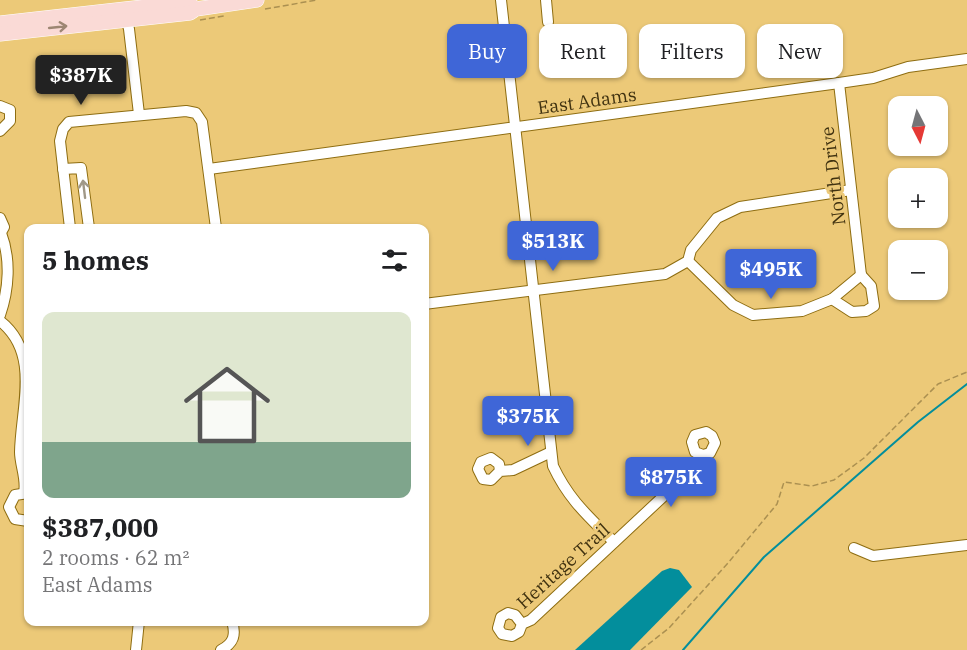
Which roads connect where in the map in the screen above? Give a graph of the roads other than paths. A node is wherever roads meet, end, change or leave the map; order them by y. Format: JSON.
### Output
{"nodes":[{"id":1,"x":257,"y":0,"type":"edge"},
{"id":2,"x":501,"y":0,"type":"edge"},
{"id":3,"x":546,"y":0,"type":"edge"},
{"id":4,"x":201,"y":4,"type":"edge"},
{"id":5,"x":125,"y":15,"type":"junction"},
{"id":6,"x":548,"y":22,"type":"dead end"},
{"id":7,"x":0,"y":23,"type":"edge"},
{"id":8,"x":0,"y":34,"type":"edge"},
{"id":9,"x":967,"y":59,"type":"edge"},
{"id":10,"x":839,"y":83,"type":"junction"},
{"id":11,"x":0,"y":106,"type":"edge"},
{"id":12,"x":139,"y":114,"type":"junction"},
{"id":13,"x":515,"y":128,"type":"junction"},
{"id":14,"x":0,"y":131,"type":"edge"},
{"id":15,"x":63,"y":169,"type":"junction"},
{"id":16,"x":209,"y":169,"type":"junction"},
{"id":17,"x":851,"y":190,"type":"junction"},
{"id":18,"x":0,"y":218,"type":"edge"},
{"id":19,"x":70,"y":224,"type":"edge"},
{"id":20,"x":88,"y":224,"type":"edge"},
{"id":21,"x":216,"y":224,"type":"edge"},
{"id":22,"x":0,"y":234,"type":"edge"},
{"id":23,"x":688,"y":261,"type":"junction"},
{"id":24,"x":861,"y":275,"type":"junction"},
{"id":25,"x":533,"y":289,"type":"junction"},
{"id":26,"x":832,"y":299,"type":"junction"},
{"id":27,"x":429,"y":303,"type":"edge"},
{"id":28,"x":0,"y":315,"type":"edge"},
{"id":29,"x":0,"y":321,"type":"edge"},
{"id":30,"x":24,"y":362,"type":"edge"},
{"id":31,"x":24,"y":419,"type":"edge"},
{"id":32,"x":551,"y":452,"type":"junction"},
{"id":33,"x":702,"y":455,"type":"dead end"},
{"id":34,"x":500,"y":471,"type":"dead end"},
{"id":35,"x":24,"y":482,"type":"edge"},
{"id":36,"x":24,"y":494,"type":"edge"},
{"id":37,"x":24,"y":520,"type":"edge"},
{"id":38,"x":614,"y":542,"type":"junction"},
{"id":39,"x":967,"y":545,"type":"edge"},
{"id":40,"x":854,"y":548,"type":"dead end"},
{"id":41,"x":522,"y":624,"type":"dead end"},
{"id":42,"x":139,"y":626,"type":"edge"},
{"id":43,"x":232,"y":626,"type":"edge"},
{"id":44,"x":136,"y":650,"type":"edge"},
{"id":45,"x":221,"y":650,"type":"edge"}],
"edges":[{"from":1,"to":4,"type":"main road"},
{"from":2,"to":13,"type":"street"},
{"from":3,"to":6,"type":"street"},
{"from":4,"to":5,"type":"main road"},
{"from":5,"to":7,"type":"main road"},
{"from":8,"to":5,"type":"main road","one_way":true},
{"from":5,"to":12,"type":"street"},
{"from":9,"to":10,"type":"street","name":"East Adams"},
{"from":10,"to":13,"type":"street","name":"East Adams"},
{"from":10,"to":17,"type":"street","name":"North Drive"},
{"from":11,"to":14,"type":"street"},
{"from":12,"to":15,"type":"street"},
{"from":12,"to":16,"type":"street"},
{"from":13,"to":16,"type":"street","name":"East Adams"},
{"from":13,"to":25,"type":"street"},
{"from":15,"to":19,"type":"street"},
{"from":20,"to":15,"type":"street","one_way":true},
{"from":16,"to":21,"type":"street"},
{"from":17,"to":23,"type":"street"},
{"from":17,"to":24,"type":"street","name":"North Drive"},
{"from":18,"to":22,"type":"street"},
{"from":22,"to":28,"type":"street"},
{"from":23,"to":25,"type":"street"},
{"from":23,"to":26,"type":"street"},
{"from":24,"to":26,"type":"street"},
{"from":24,"to":26,"type":"street","name":"North Drive"},
{"from":25,"to":27,"type":"street"},
{"from":25,"to":32,"type":"street"},
{"from":29,"to":30,"type":"street"},
{"from":31,"to":35,"type":"street"},
{"from":32,"to":34,"type":"street"},
{"from":32,"to":38,"type":"street"},
{"from":33,"to":38,"type":"street","name":"Heritage Trail"},
{"from":36,"to":37,"type":"street"},
{"from":38,"to":41,"type":"street","name":"Heritage Trail"},
{"from":39,"to":40,"type":"street"},
{"from":42,"to":44,"type":"street"},
{"from":43,"to":45,"type":"street"}]}
